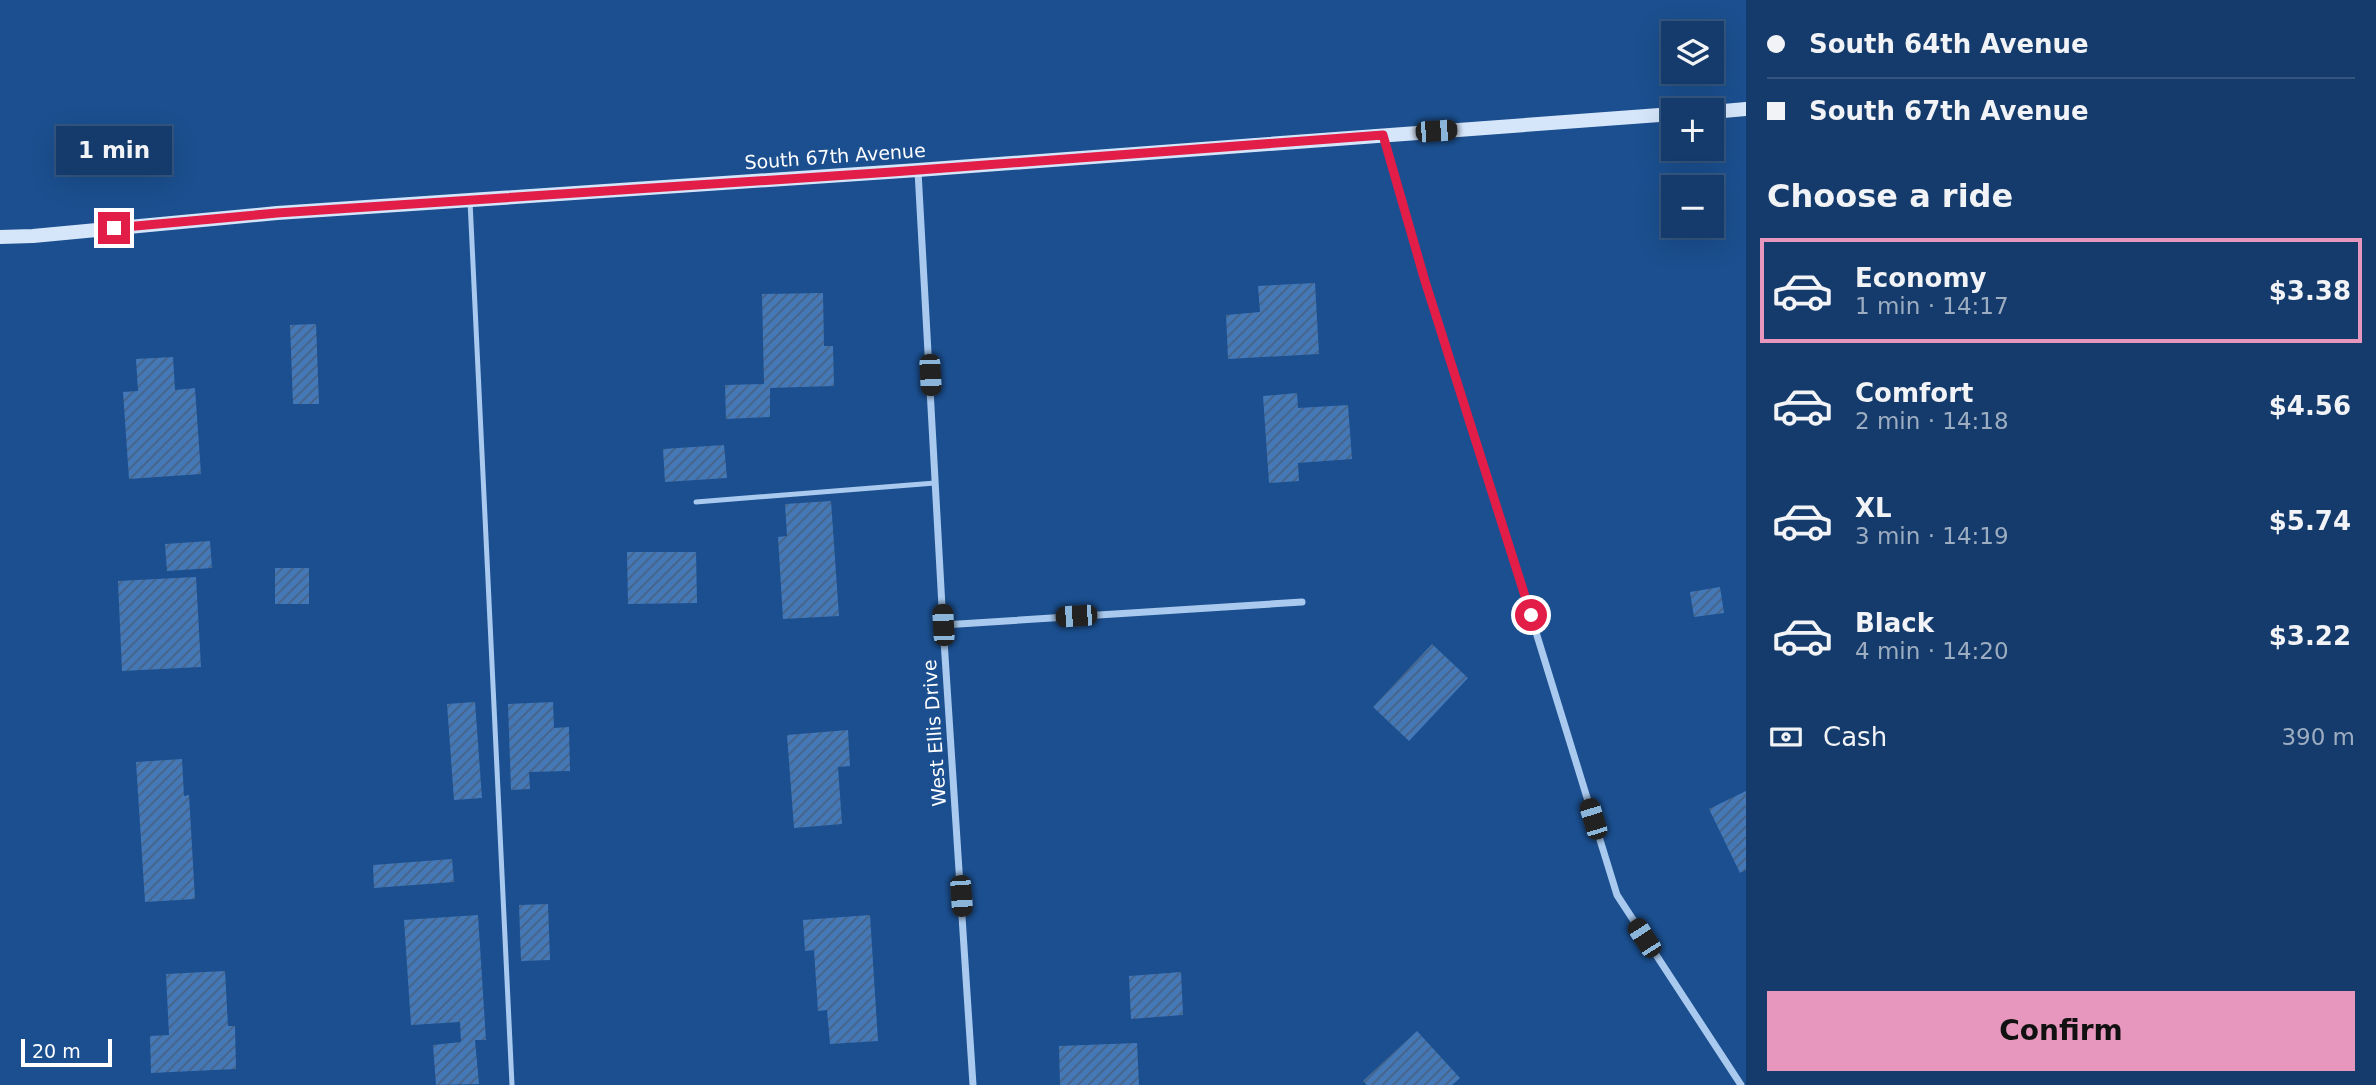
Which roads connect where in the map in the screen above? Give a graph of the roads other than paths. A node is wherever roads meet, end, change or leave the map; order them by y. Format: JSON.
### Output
{"nodes":[{"id":1,"x":1746,"y":109,"type":"edge"},
{"id":2,"x":1724,"y":111,"type":"edge"},
{"id":3,"x":1661,"y":115,"type":"edge"},
{"id":4,"x":1383,"y":135,"type":"junction"},
{"id":5,"x":918,"y":170,"type":"junction"},
{"id":6,"x":470,"y":201,"type":"junction"},
{"id":7,"x":0,"y":237,"type":"edge"},
{"id":8,"x":935,"y":483,"type":"junction"},
{"id":9,"x":696,"y":502,"type":"dead end"},
{"id":10,"x":1302,"y":602,"type":"dead end"},
{"id":11,"x":943,"y":625,"type":"junction"},
{"id":12,"x":512,"y":1085,"type":"edge"},
{"id":13,"x":973,"y":1085,"type":"edge"},
{"id":14,"x":1741,"y":1085,"type":"edge"}],
"edges":[{"from":1,"to":2,"type":"main road"},
{"from":3,"to":4,"type":"main road","name":"South 67th Avenue"},
{"from":4,"to":5,"type":"main road","name":"South 67th Avenue"},
{"from":4,"to":14,"type":"street"},
{"from":5,"to":6,"type":"main road","name":"South 67th Avenue"},
{"from":5,"to":8,"type":"street","name":"West Ellis Drive"},
{"from":6,"to":7,"type":"main road","name":"South 67th Avenue"},
{"from":6,"to":12,"type":"lane"},
{"from":8,"to":9,"type":"lane"},
{"from":8,"to":11,"type":"street","name":"West Ellis Drive"},
{"from":10,"to":11,"type":"street"},
{"from":11,"to":13,"type":"street","name":"West Ellis Drive"}]}
